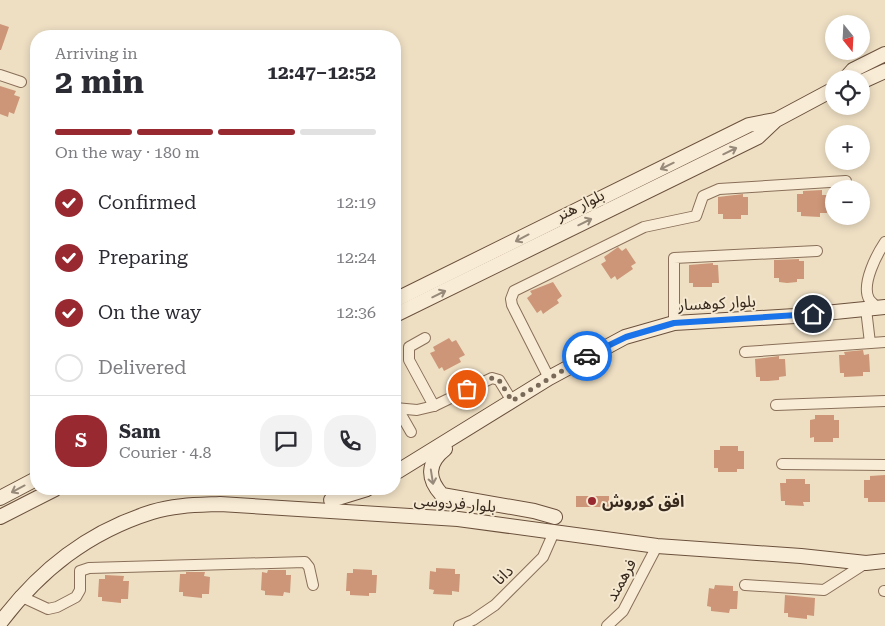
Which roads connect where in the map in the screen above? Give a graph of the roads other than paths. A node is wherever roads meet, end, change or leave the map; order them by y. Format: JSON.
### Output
{"nodes":[{"id":1,"x":885,"y":54,"type":"edge"},
{"id":2,"x":853,"y":70,"type":"edge"},
{"id":3,"x":885,"y":71,"type":"edge"},
{"id":4,"x":0,"y":75,"type":"edge"},
{"id":5,"x":870,"y":78,"type":"edge"},
{"id":6,"x":21,"y":82,"type":"dead end"},
{"id":7,"x":825,"y":94,"type":"edge"},
{"id":8,"x":776,"y":120,"type":"junction"},
{"id":9,"x":825,"y":182,"type":"edge"},
{"id":10,"x":885,"y":242,"type":"edge"},
{"id":11,"x":818,"y":251,"type":"dead end"},
{"id":12,"x":401,"y":297,"type":"edge"},
{"id":13,"x":876,"y":308,"type":"edge"},
{"id":14,"x":401,"y":312,"type":"edge"},
{"id":15,"x":674,"y":323,"type":"junction"},
{"id":16,"x":425,"y":338,"type":"dead end"},
{"id":17,"x":885,"y":342,"type":"edge"},
{"id":18,"x":870,"y":343,"type":"junction"},
{"id":19,"x":746,"y":352,"type":"dead end"},
{"id":20,"x":549,"y":378,"type":"junction"},
{"id":21,"x":512,"y":401,"type":"junction"},
{"id":22,"x":885,"y":401,"type":"edge"},
{"id":23,"x":776,"y":404,"type":"dead end"},
{"id":24,"x":434,"y":406,"type":"junction"},
{"id":25,"x":401,"y":407,"type":"edge"},
{"id":26,"x":401,"y":415,"type":"edge"},
{"id":27,"x":485,"y":418,"type":"junction"},
{"id":28,"x":411,"y":432,"type":"dead end"},
{"id":29,"x":782,"y":464,"type":"dead end"},
{"id":30,"x":885,"y":465,"type":"edge"},
{"id":31,"x":401,"y":469,"type":"edge"},
{"id":32,"x":30,"y":482,"type":"edge"},
{"id":33,"x":43,"y":495,"type":"edge"},
{"id":34,"x":347,"y":495,"type":"edge"},
{"id":35,"x":0,"y":498,"type":"edge"},
{"id":36,"x":331,"y":500,"type":"dead end"},
{"id":37,"x":0,"y":517,"type":"edge"},
{"id":38,"x":555,"y":517,"type":"dead end"},
{"id":39,"x":554,"y":532,"type":"junction"},
{"id":40,"x":657,"y":546,"type":"junction"},
{"id":41,"x":885,"y":561,"type":"edge"},
{"id":42,"x":866,"y":563,"type":"junction"},
{"id":43,"x":313,"y":585,"type":"dead end"},
{"id":44,"x":745,"y":585,"type":"dead end"},
{"id":45,"x":20,"y":596,"type":"junction"},
{"id":46,"x":0,"y":623,"type":"edge"},
{"id":47,"x":459,"y":626,"type":"edge"},
{"id":48,"x":608,"y":626,"type":"edge"}],
"edges":[{"from":1,"to":2,"type":"street"},
{"from":3,"to":5,"type":"street"},
{"from":4,"to":6,"type":"street"},
{"from":7,"to":8,"type":"street","name":"بلوار هنر"},
{"from":8,"to":12,"type":"street","name":"بلوار هنر","one_way":true},
{"from":14,"to":8,"type":"street","name":"بلوار هنر","one_way":true},
{"from":9,"to":20,"type":"street"},
{"from":10,"to":13,"type":"street"},
{"from":11,"to":15,"type":"street"},
{"from":13,"to":15,"type":"street","name":"بلوار کوهسار"},
{"from":13,"to":18,"type":"street"},
{"from":15,"to":20,"type":"street","name":"بلوار کوهسار"},
{"from":16,"to":24,"type":"street"},
{"from":17,"to":18,"type":"street"},
{"from":18,"to":19,"type":"street"},
{"from":20,"to":21,"type":"street","name":"بلوار کوهسار"},
{"from":21,"to":24,"type":"street"},
{"from":21,"to":27,"type":"street","name":"بلوار کوهسار"},
{"from":22,"to":23,"type":"street"},
{"from":24,"to":25,"type":"street"},
{"from":26,"to":28,"type":"street"},
{"from":27,"to":31,"type":"street"},
{"from":27,"to":38,"type":"street","one_way":true},
{"from":29,"to":30,"type":"street"},
{"from":32,"to":35,"type":"street","one_way":true},
{"from":33,"to":37,"type":"street"},
{"from":34,"to":36,"type":"street"},
{"from":39,"to":40,"type":"street","name":"بلوار فردوسی"},
{"from":39,"to":45,"type":"street","name":"بلوار فردوسی"},
{"from":39,"to":47,"type":"street","name":"دانا"},
{"from":40,"to":42,"type":"street","name":"بلوار فردوسی"},
{"from":40,"to":48,"type":"street","name":"فرهمند"},
{"from":41,"to":42,"type":"street","name":"بلوار فردوسی"},
{"from":42,"to":44,"type":"street"},
{"from":43,"to":45,"type":"street"},
{"from":45,"to":46,"type":"street","name":"بلوار فردوسی"}]}
